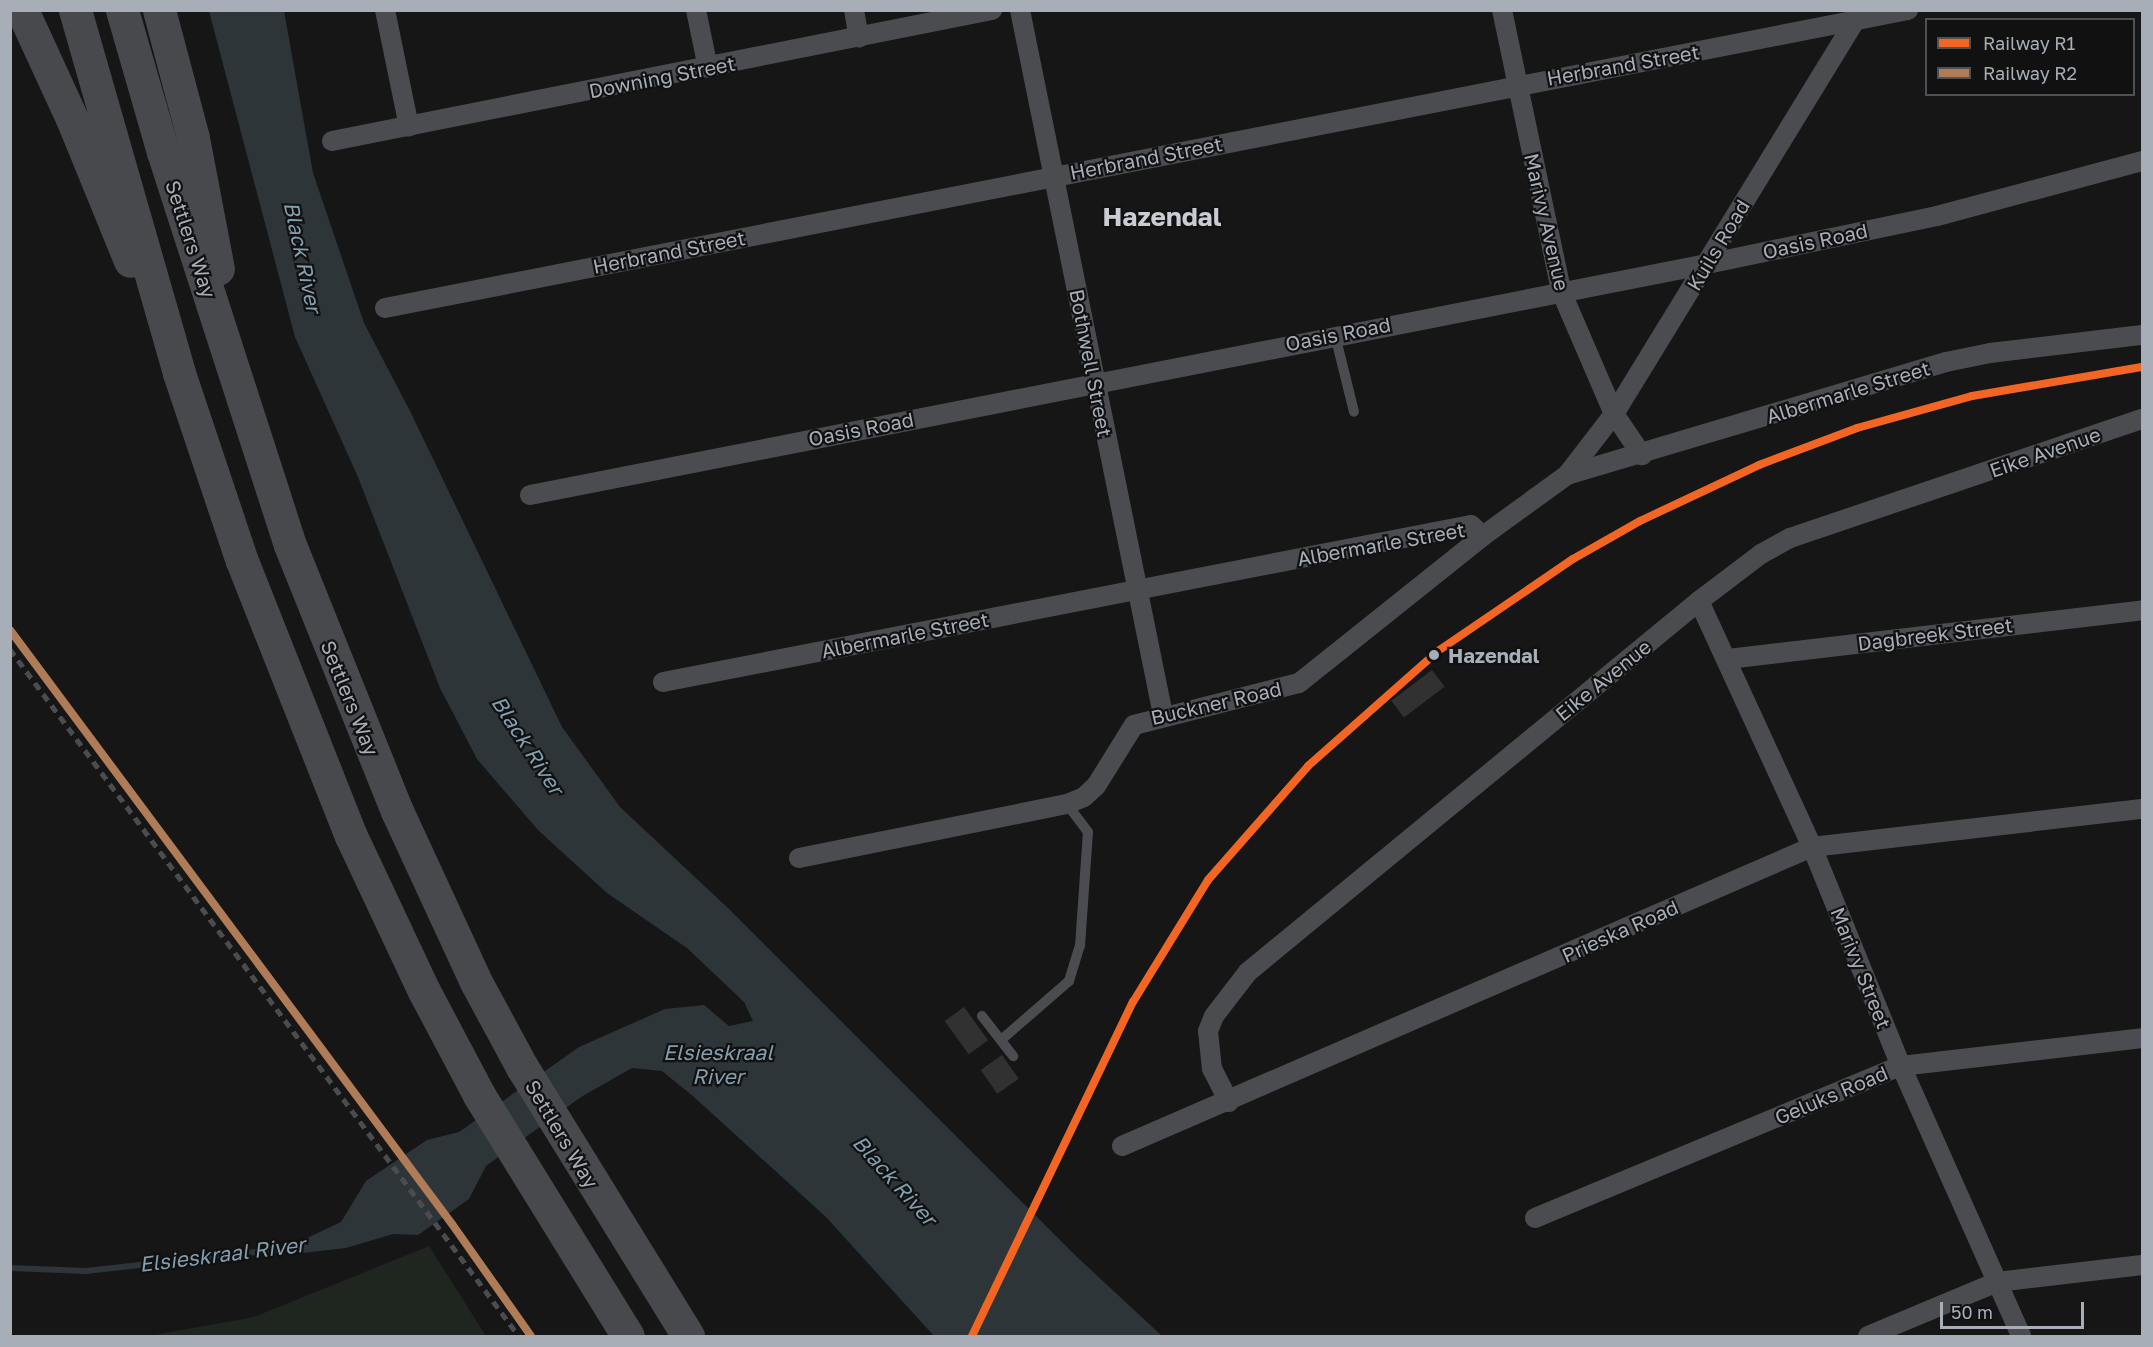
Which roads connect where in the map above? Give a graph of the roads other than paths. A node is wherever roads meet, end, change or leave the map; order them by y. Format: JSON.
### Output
{"nodes":[{"id":1,"x":22,"y":10,"type":"edge"},
{"id":2,"x":42,"y":10,"type":"edge"},
{"id":3,"x":75,"y":10,"type":"edge"},
{"id":4,"x":122,"y":10,"type":"edge"},
{"id":5,"x":159,"y":10,"type":"edge"},
{"id":6,"x":385,"y":10,"type":"edge"},
{"id":7,"x":696,"y":10,"type":"edge"},
{"id":8,"x":854,"y":10,"type":"edge"},
{"id":9,"x":992,"y":10,"type":"edge"},
{"id":10,"x":1020,"y":10,"type":"edge"},
{"id":11,"x":1502,"y":10,"type":"edge"},
{"id":12,"x":1908,"y":10,"type":"edge"},
{"id":13,"x":1857,"y":17,"type":"edge"},
{"id":14,"x":859,"y":38,"type":"junction"},
{"id":15,"x":708,"y":68,"type":"junction"},
{"id":16,"x":1516,"y":84,"type":"junction"},
{"id":17,"x":73,"y":121,"type":"junction"},
{"id":18,"x":409,"y":127,"type":"junction"},
{"id":19,"x":332,"y":141,"type":"dead end"},
{"id":20,"x":2142,"y":161,"type":"edge"},
{"id":21,"x":1053,"y":177,"type":"junction"},
{"id":22,"x":1707,"y":264,"type":"junction"},
{"id":23,"x":1561,"y":291,"type":"junction"},
{"id":24,"x":385,"y":308,"type":"dead end"},
{"id":25,"x":1335,"y":335,"type":"junction"},
{"id":26,"x":2142,"y":335,"type":"edge"},
{"id":27,"x":227,"y":347,"type":"junction"},
{"id":28,"x":179,"y":373,"type":"junction"},
{"id":29,"x":1094,"y":382,"type":"junction"},
{"id":30,"x":1354,"y":412,"type":"dead end"},
{"id":31,"x":1614,"y":414,"type":"junction"},
{"id":32,"x":2142,"y":419,"type":"edge"},
{"id":33,"x":1642,"y":455,"type":"junction"},
{"id":34,"x":1567,"y":476,"type":"junction"},
{"id":35,"x":530,"y":495,"type":"dead end"},
{"id":36,"x":1483,"y":536,"type":"junction"},
{"id":37,"x":1137,"y":590,"type":"junction"},
{"id":38,"x":1699,"y":601,"type":"junction"},
{"id":39,"x":2142,"y":610,"type":"edge"},
{"id":40,"x":1728,"y":659,"type":"junction"},
{"id":41,"x":663,"y":682,"type":"dead end"},
{"id":42,"x":1163,"y":715,"type":"junction"},
{"id":43,"x":1067,"y":804,"type":"junction"},
{"id":44,"x":2142,"y":809,"type":"edge"},
{"id":45,"x":1812,"y":847,"type":"junction"},
{"id":46,"x":799,"y":858,"type":"dead end"},
{"id":47,"x":982,"y":1016,"type":"dead end"},
{"id":48,"x":2142,"y":1038,"type":"edge"},
{"id":49,"x":1001,"y":1040,"type":"junction"},
{"id":50,"x":1013,"y":1056,"type":"dead end"},
{"id":51,"x":1901,"y":1066,"type":"junction"},
{"id":52,"x":1229,"y":1102,"type":"junction"},
{"id":53,"x":1122,"y":1146,"type":"dead end"},
{"id":54,"x":1535,"y":1218,"type":"dead end"},
{"id":55,"x":2142,"y":1265,"type":"edge"},
{"id":56,"x":1997,"y":1282,"type":"junction"},
{"id":57,"x":628,"y":1336,"type":"edge"},
{"id":58,"x":688,"y":1336,"type":"edge"},
{"id":59,"x":1868,"y":1336,"type":"edge"},
{"id":60,"x":2021,"y":1336,"type":"edge"}],
"edges":[{"from":1,"to":17,"type":"highway"},
{"from":2,"to":17,"type":"highway"},
{"from":3,"to":28,"type":"highway"},
{"from":4,"to":27,"type":"highway","name":"Settlers Way"},
{"from":5,"to":27,"type":"highway"},
{"from":6,"to":18,"type":"street"},
{"from":7,"to":15,"type":"street"},
{"from":8,"to":14,"type":"street"},
{"from":9,"to":14,"type":"street","name":"Downing Street"},
{"from":10,"to":21,"type":"street","name":"Bothwell Street"},
{"from":11,"to":16,"type":"street","name":"Marivy Avenue"},
{"from":12,"to":13,"type":"street","name":"Herbrand Street"},
{"from":13,"to":16,"type":"street","name":"Herbrand Street"},
{"from":13,"to":22,"type":"street","name":"Kuils Road"},
{"from":14,"to":15,"type":"street","name":"Downing Street"},
{"from":15,"to":18,"type":"street","name":"Downing Street"},
{"from":16,"to":21,"type":"street","name":"Herbrand Street"},
{"from":16,"to":23,"type":"street","name":"Marivy Avenue"},
{"from":17,"to":28,"type":"highway"},
{"from":18,"to":19,"type":"street","name":"Downing Street"},
{"from":20,"to":22,"type":"street","name":"Oasis Road"},
{"from":21,"to":24,"type":"street","name":"Herbrand Street"},
{"from":21,"to":29,"type":"street","name":"Bothwell Street"},
{"from":22,"to":23,"type":"street","name":"Oasis Road"},
{"from":22,"to":31,"type":"street","name":"Kuils Road"},
{"from":23,"to":25,"type":"street","name":"Oasis Road"},
{"from":23,"to":31,"type":"street","name":"Marivy Avenue"},
{"from":25,"to":29,"type":"street","name":"Oasis Road"},
{"from":25,"to":30,"type":"lane"},
{"from":26,"to":33,"type":"street","name":"Albermarle Street"},
{"from":27,"to":58,"type":"highway","name":"Settlers Way"},
{"from":28,"to":57,"type":"highway"},
{"from":29,"to":35,"type":"street","name":"Oasis Road"},
{"from":29,"to":37,"type":"street","name":"Bothwell Street"},
{"from":31,"to":33,"type":"street","name":"Marivy Avenue"},
{"from":31,"to":34,"type":"street","name":"Kuils Road"},
{"from":32,"to":38,"type":"street","name":"Eike Avenue"},
{"from":33,"to":34,"type":"street","name":"Albermarle Street"},
{"from":34,"to":36,"type":"street","name":"Albermarle Street"},
{"from":36,"to":37,"type":"street","name":"Albermarle Street"},
{"from":36,"to":42,"type":"street","name":"Buckner Road"},
{"from":37,"to":41,"type":"street","name":"Albermarle Street"},
{"from":37,"to":42,"type":"street","name":"Bothwell Street"},
{"from":38,"to":40,"type":"street","name":"Marivy Street"},
{"from":38,"to":52,"type":"street","name":"Eike Avenue"},
{"from":39,"to":40,"type":"street","name":"Dagbreek Street"},
{"from":40,"to":45,"type":"street","name":"Marivy Street"},
{"from":42,"to":43,"type":"street","name":"Buckner Road"},
{"from":43,"to":46,"type":"street","name":"Buckner Road"},
{"from":43,"to":49,"type":"lane"},
{"from":44,"to":45,"type":"street","name":"Prieska Road"},
{"from":45,"to":51,"type":"street","name":"Marivy Street"},
{"from":45,"to":52,"type":"street","name":"Prieska Road"},
{"from":47,"to":49,"type":"lane"},
{"from":48,"to":51,"type":"street","name":"Geluks Road"},
{"from":49,"to":50,"type":"lane"},
{"from":51,"to":54,"type":"street","name":"Geluks Road"},
{"from":51,"to":56,"type":"street","name":"Marivy Street"},
{"from":52,"to":53,"type":"street","name":"Prieska Road"},
{"from":55,"to":56,"type":"street"},
{"from":56,"to":59,"type":"street"},
{"from":56,"to":60,"type":"street","name":"Marivy Street"}]}
